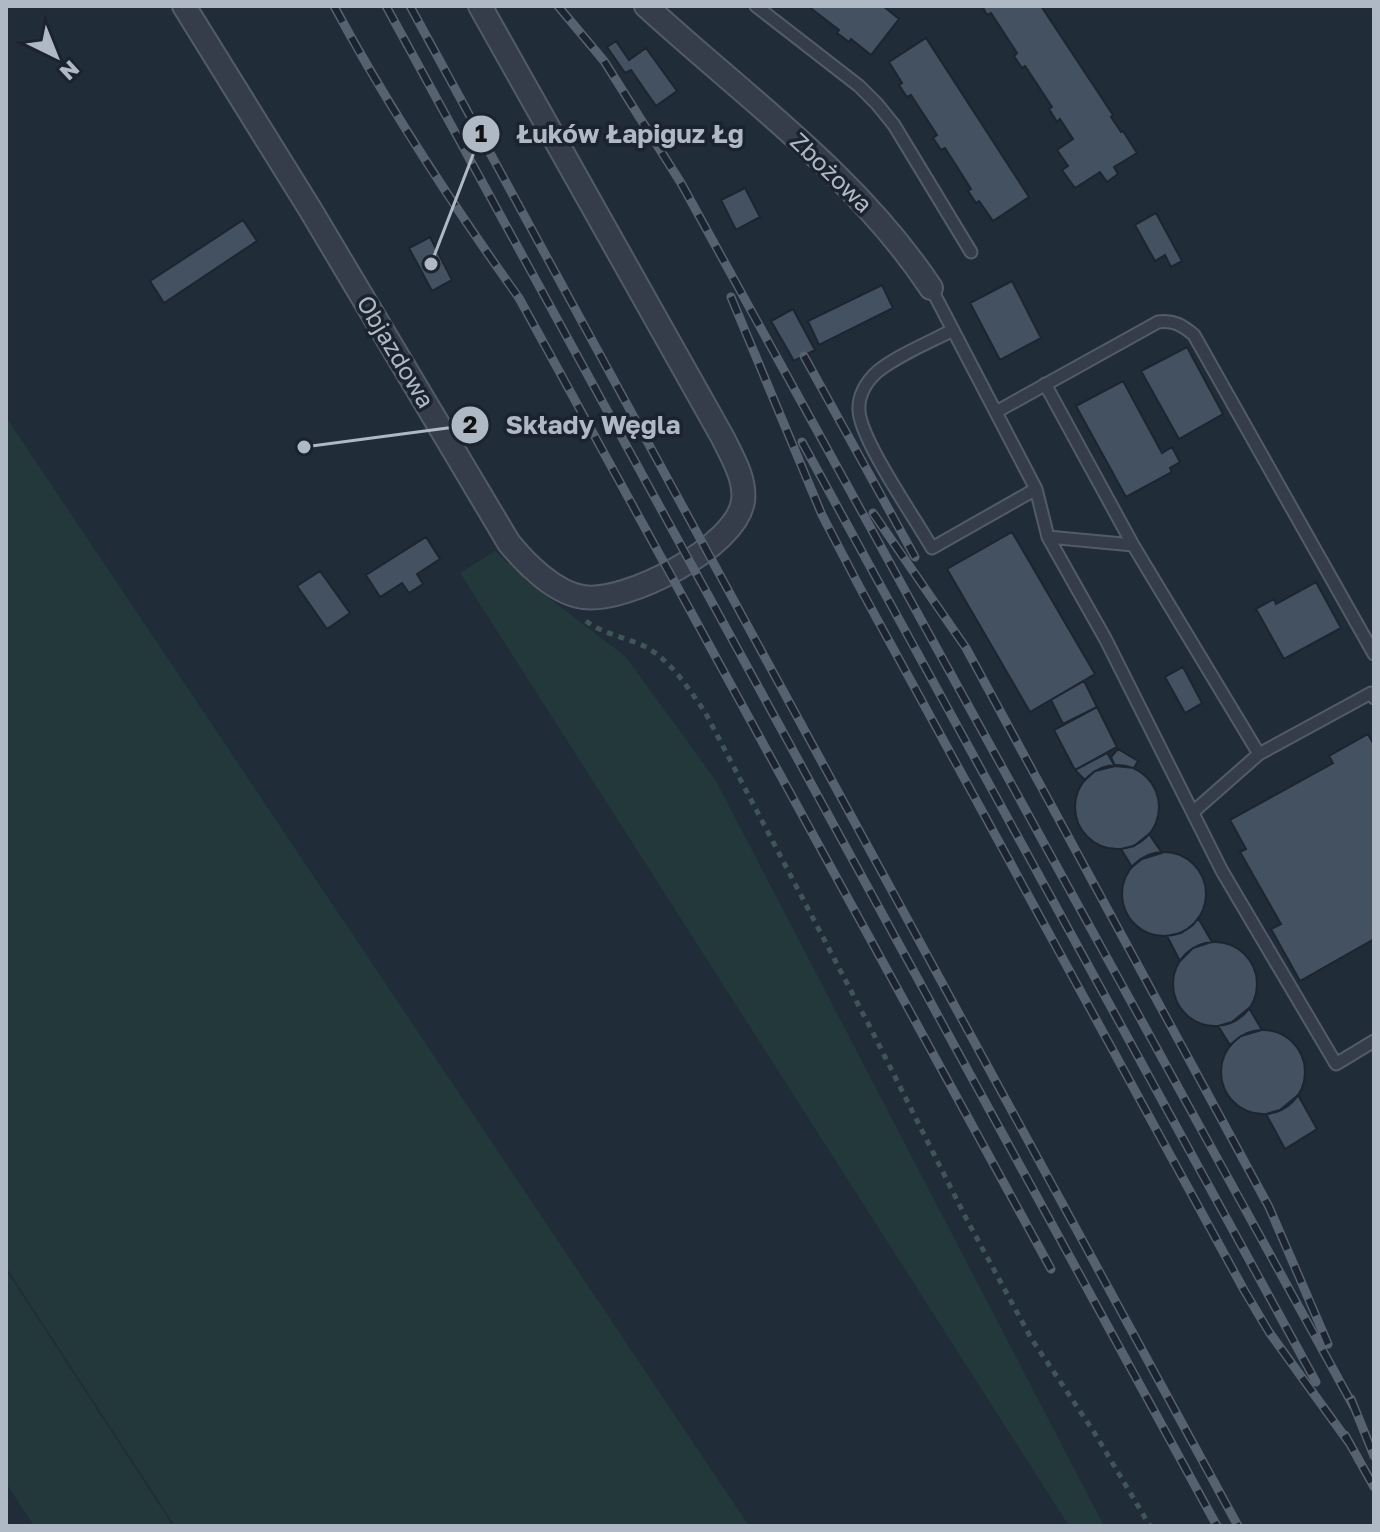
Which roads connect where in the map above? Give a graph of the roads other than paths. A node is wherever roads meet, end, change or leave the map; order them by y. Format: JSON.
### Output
{"nodes":[{"id":1,"x":184,"y":6,"type":"edge"},
{"id":2,"x":480,"y":6,"type":"edge"},
{"id":3,"x":646,"y":6,"type":"edge"},
{"id":4,"x":756,"y":6,"type":"edge"},
{"id":5,"x":971,"y":252,"type":"dead end"},
{"id":6,"x":931,"y":288,"type":"joint"},
{"id":7,"x":953,"y":330,"type":"junction"},
{"id":8,"x":1045,"y":384,"type":"junction"},
{"id":9,"x":996,"y":412,"type":"junction"},
{"id":10,"x":1036,"y":489,"type":"junction"},
{"id":11,"x":1048,"y":537,"type":"junction"},
{"id":12,"x":1133,"y":545,"type":"junction"},
{"id":13,"x":1374,"y":654,"type":"edge"},
{"id":14,"x":1373,"y":693,"type":"edge"},
{"id":15,"x":1259,"y":754,"type":"junction"},
{"id":16,"x":1193,"y":812,"type":"junction"},
{"id":17,"x":1374,"y":1041,"type":"edge"}],
"edges":[{"from":1,"to":2,"type":"street","name":"Objazdowa"},
{"from":3,"to":6,"type":"street","name":"Zbożowa"},
{"from":4,"to":5,"type":"lane"},
{"from":6,"to":7,"type":"lane"},
{"from":7,"to":9,"type":"lane"},
{"from":7,"to":10,"type":"lane"},
{"from":8,"to":9,"type":"lane"},
{"from":8,"to":12,"type":"lane"},
{"from":8,"to":13,"type":"lane"},
{"from":9,"to":10,"type":"lane"},
{"from":10,"to":11,"type":"lane"},
{"from":11,"to":12,"type":"lane"},
{"from":11,"to":16,"type":"lane"},
{"from":12,"to":15,"type":"lane"},
{"from":14,"to":15,"type":"lane"},
{"from":15,"to":16,"type":"lane"},
{"from":16,"to":17,"type":"lane"}]}
